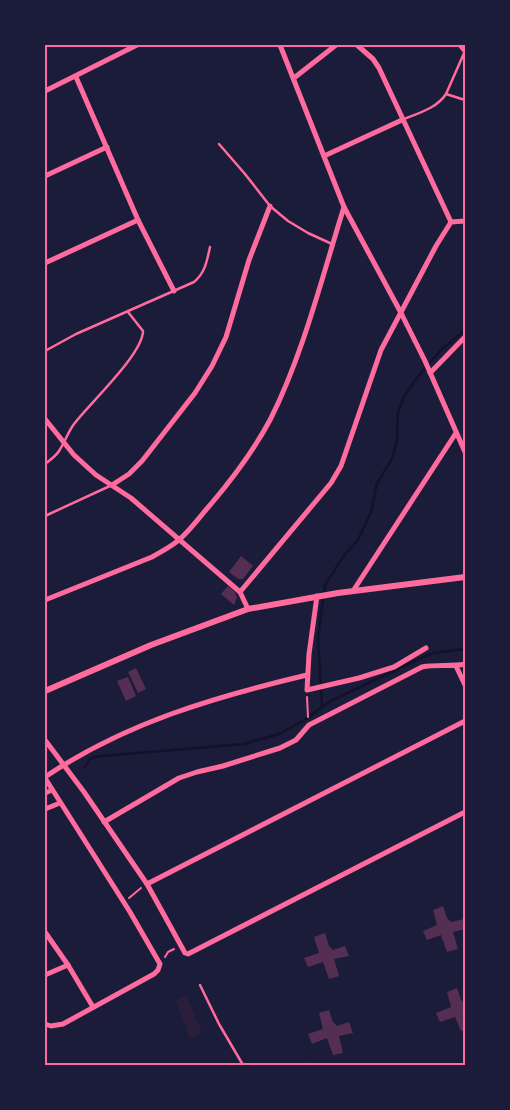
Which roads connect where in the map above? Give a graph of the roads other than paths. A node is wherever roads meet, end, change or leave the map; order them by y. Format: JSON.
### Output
{"nodes":[{"id":1,"x":137,"y":45,"type":"edge"},
{"id":2,"x":280,"y":45,"type":"edge"},
{"id":3,"x":336,"y":45,"type":"edge"},
{"id":4,"x":357,"y":45,"type":"edge"},
{"id":5,"x":460,"y":45,"type":"edge"},
{"id":6,"x":465,"y":51,"type":"edge"},
{"id":7,"x":76,"y":77,"type":"junction"},
{"id":8,"x":294,"y":78,"type":"junction"},
{"id":9,"x":45,"y":91,"type":"edge"},
{"id":10,"x":446,"y":94,"type":"junction"},
{"id":11,"x":465,"y":100,"type":"edge"},
{"id":12,"x":402,"y":120,"type":"junction"},
{"id":13,"x":220,"y":144,"type":"dead end"},
{"id":14,"x":107,"y":146,"type":"junction"},
{"id":15,"x":324,"y":156,"type":"junction"},
{"id":16,"x":45,"y":176,"type":"edge"},
{"id":17,"x":270,"y":206,"type":"junction"},
{"id":18,"x":344,"y":208,"type":"junction"},
{"id":19,"x":138,"y":220,"type":"junction"},
{"id":20,"x":465,"y":221,"type":"edge"},
{"id":21,"x":452,"y":222,"type":"junction"},
{"id":22,"x":332,"y":244,"type":"junction"},
{"id":23,"x":210,"y":247,"type":"dead end"},
{"id":24,"x":45,"y":263,"type":"edge"},
{"id":25,"x":174,"y":291,"type":"junction"},
{"id":26,"x":400,"y":311,"type":"junction"},
{"id":27,"x":128,"y":312,"type":"junction"},
{"id":28,"x":465,"y":337,"type":"edge"},
{"id":29,"x":45,"y":351,"type":"edge"},
{"id":30,"x":429,"y":372,"type":"junction"},
{"id":31,"x":45,"y":419,"type":"edge"},
{"id":32,"x":456,"y":433,"type":"junction"},
{"id":33,"x":64,"y":441,"type":"junction"},
{"id":34,"x":465,"y":452,"type":"edge"},
{"id":35,"x":45,"y":464,"type":"edge"},
{"id":36,"x":112,"y":485,"type":"junction"},
{"id":37,"x":45,"y":516,"type":"edge"},
{"id":38,"x":180,"y":539,"type":"junction"},
{"id":39,"x":465,"y":577,"type":"edge"},
{"id":40,"x":353,"y":591,"type":"junction"},
{"id":41,"x":240,"y":592,"type":"junction"},
{"id":42,"x":319,"y":596,"type":"junction"},
{"id":43,"x":45,"y":600,"type":"edge"},
{"id":44,"x":248,"y":609,"type":"junction"},
{"id":45,"x":426,"y":648,"type":"dead end"},
{"id":46,"x":465,"y":664,"type":"edge"},
{"id":47,"x":456,"y":666,"type":"junction"},
{"id":48,"x":307,"y":675,"type":"junction"},
{"id":49,"x":465,"y":685,"type":"edge"},
{"id":50,"x":45,"y":691,"type":"edge"},
{"id":51,"x":465,"y":721,"type":"edge"},
{"id":52,"x":45,"y":740,"type":"edge"},
{"id":53,"x":64,"y":764,"type":"junction"},
{"id":54,"x":45,"y":778,"type":"edge"},
{"id":55,"x":52,"y":790,"type":"junction"},
{"id":56,"x":45,"y":793,"type":"edge"},
{"id":57,"x":60,"y":803,"type":"junction"},
{"id":58,"x":45,"y":810,"type":"edge"},
{"id":59,"x":465,"y":812,"type":"edge"},
{"id":60,"x":104,"y":822,"type":"junction"},
{"id":61,"x":147,"y":884,"type":"junction"},
{"id":62,"x":45,"y":932,"type":"edge"},
{"id":63,"x":68,"y":965,"type":"junction"},
{"id":64,"x":45,"y":975,"type":"edge"},
{"id":65,"x":200,"y":985,"type":"dead end"},
{"id":66,"x":93,"y":1007,"type":"junction"},
{"id":67,"x":45,"y":1024,"type":"edge"},
{"id":68,"x":243,"y":1065,"type":"edge"}],
"edges":[{"from":1,"to":7,"type":"street"},
{"from":2,"to":8,"type":"street"},
{"from":3,"to":8,"type":"street"},
{"from":4,"to":12,"type":"street"},
{"from":5,"to":6,"type":"street"},
{"from":6,"to":10,"type":"lane"},
{"from":7,"to":9,"type":"street"},
{"from":7,"to":14,"type":"street"},
{"from":8,"to":15,"type":"street"},
{"from":10,"to":11,"type":"lane"},
{"from":10,"to":12,"type":"lane"},
{"from":12,"to":15,"type":"street"},
{"from":12,"to":21,"type":"street"},
{"from":13,"to":17,"type":"lane"},
{"from":14,"to":16,"type":"street"},
{"from":14,"to":19,"type":"street"},
{"from":15,"to":18,"type":"street"},
{"from":17,"to":22,"type":"lane"},
{"from":17,"to":36,"type":"street"},
{"from":18,"to":22,"type":"street"},
{"from":18,"to":26,"type":"street"},
{"from":19,"to":24,"type":"street"},
{"from":19,"to":25,"type":"street"},
{"from":20,"to":21,"type":"street"},
{"from":21,"to":26,"type":"street"},
{"from":22,"to":38,"type":"street"},
{"from":23,"to":25,"type":"lane"},
{"from":25,"to":27,"type":"lane"},
{"from":26,"to":30,"type":"street"},
{"from":26,"to":41,"type":"street"},
{"from":27,"to":29,"type":"lane"},
{"from":27,"to":33,"type":"lane"},
{"from":28,"to":30,"type":"street"},
{"from":30,"to":32,"type":"street"},
{"from":31,"to":33,"type":"street"},
{"from":32,"to":34,"type":"street"},
{"from":32,"to":40,"type":"street"},
{"from":33,"to":35,"type":"lane"},
{"from":33,"to":36,"type":"street"},
{"from":36,"to":37,"type":"lane"},
{"from":36,"to":38,"type":"street"},
{"from":38,"to":41,"type":"street"},
{"from":38,"to":43,"type":"street"},
{"from":39,"to":40,"type":"street"},
{"from":40,"to":42,"type":"street"},
{"from":41,"to":44,"type":"street"},
{"from":42,"to":44,"type":"street"},
{"from":42,"to":48,"type":"street"},
{"from":44,"to":50,"type":"street"},
{"from":45,"to":48,"type":"street"},
{"from":46,"to":47,"type":"street"},
{"from":47,"to":49,"type":"street"},
{"from":47,"to":60,"type":"street"},
{"from":48,"to":53,"type":"street"},
{"from":51,"to":61,"type":"street"},
{"from":52,"to":53,"type":"street"},
{"from":53,"to":54,"type":"street"},
{"from":53,"to":60,"type":"street"},
{"from":54,"to":55,"type":"street"},
{"from":55,"to":56,"type":"street"},
{"from":55,"to":57,"type":"street"},
{"from":57,"to":58,"type":"street"},
{"from":57,"to":66,"type":"street"},
{"from":59,"to":61,"type":"street"},
{"from":60,"to":61,"type":"street"},
{"from":62,"to":63,"type":"street"},
{"from":63,"to":64,"type":"street"},
{"from":63,"to":66,"type":"street"},
{"from":65,"to":68,"type":"lane"},
{"from":66,"to":67,"type":"street"}]}
